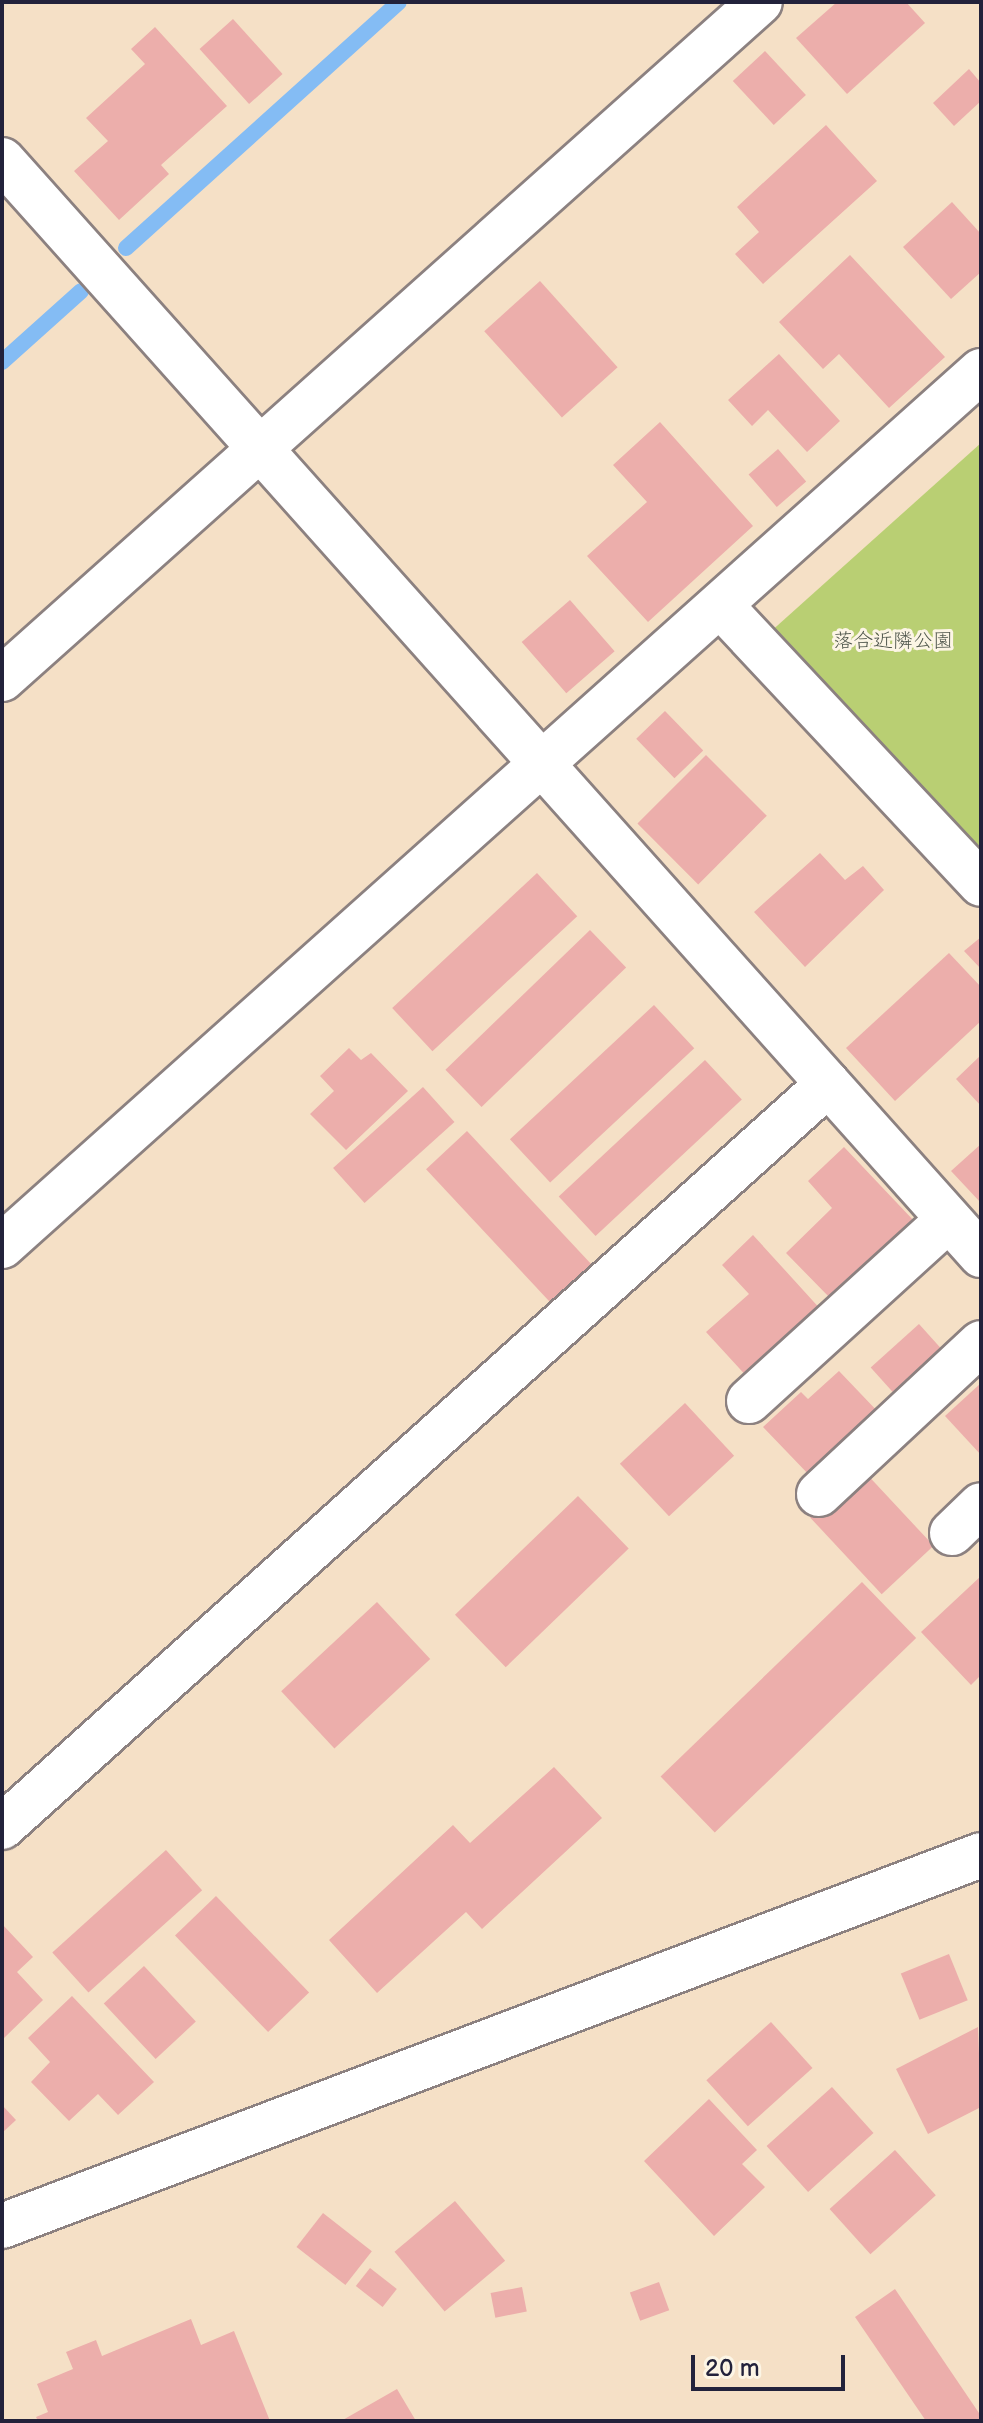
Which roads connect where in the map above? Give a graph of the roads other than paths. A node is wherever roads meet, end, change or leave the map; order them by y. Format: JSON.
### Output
{"nodes":[{"id":1,"x":760,"y":2,"type":"edge"},
{"id":2,"x":2,"y":160,"type":"edge"},
{"id":3,"x":981,"y":371,"type":"edge"},
{"id":4,"x":261,"y":445,"type":"junction"},
{"id":5,"x":722,"y":607,"type":"junction"},
{"id":6,"x":2,"y":679,"type":"edge"},
{"id":7,"x":540,"y":765,"type":"junction"},
{"id":8,"x":981,"y":884,"type":"edge"},
{"id":9,"x":828,"y":1084,"type":"junction"},
{"id":10,"x":949,"y":1219,"type":"junction"},
{"id":11,"x":2,"y":1246,"type":"edge"},
{"id":12,"x":981,"y":1255,"type":"edge"},
{"id":13,"x":981,"y":1343,"type":"edge"},
{"id":14,"x":749,"y":1401,"type":"dead end"},
{"id":15,"x":819,"y":1494,"type":"dead end"},
{"id":16,"x":2,"y":1827,"type":"edge"},
{"id":17,"x":981,"y":1855,"type":"edge"},
{"id":18,"x":2,"y":2226,"type":"edge"}],
"edges":[{"from":1,"to":4,"type":"street"},
{"from":2,"to":4,"type":"street"},
{"from":3,"to":5,"type":"street"},
{"from":4,"to":6,"type":"street"},
{"from":4,"to":7,"type":"street"},
{"from":5,"to":7,"type":"street"},
{"from":5,"to":8,"type":"street"},
{"from":7,"to":9,"type":"street"},
{"from":7,"to":11,"type":"street"},
{"from":9,"to":10,"type":"street"},
{"from":9,"to":16,"type":"street"},
{"from":10,"to":12,"type":"street"},
{"from":10,"to":14,"type":"street"},
{"from":13,"to":15,"type":"street"},
{"from":17,"to":18,"type":"street"}]}
